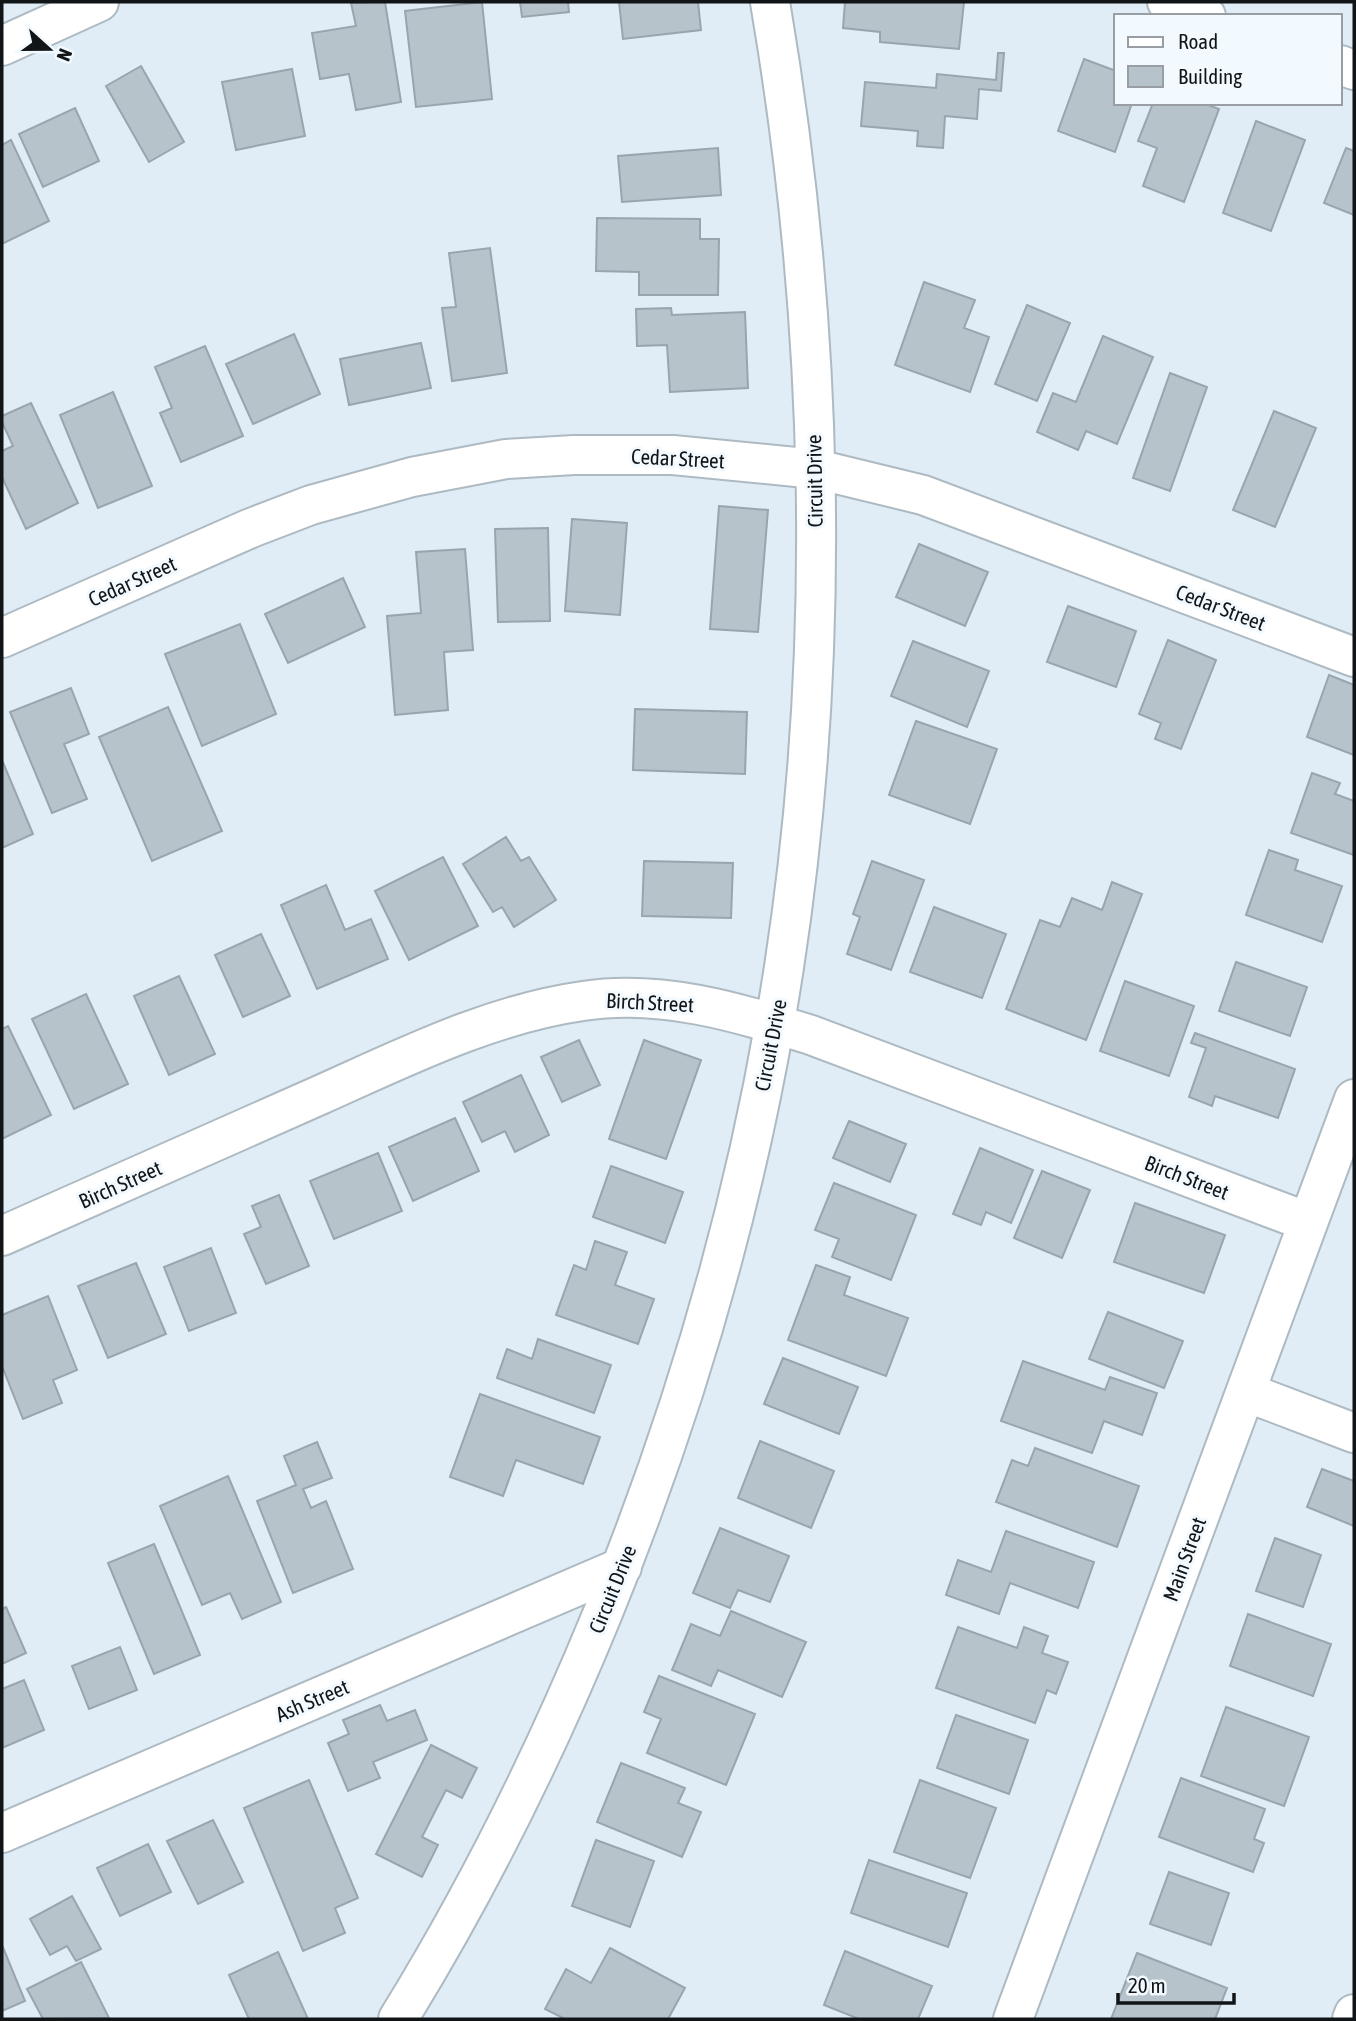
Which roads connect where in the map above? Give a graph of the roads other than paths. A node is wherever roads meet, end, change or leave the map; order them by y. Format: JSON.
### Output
{"nodes":[{"id":1,"x":99,"y":2,"type":"edge"},
{"id":2,"x":770,"y":2,"type":"edge"},
{"id":3,"x":1167,"y":2,"type":"edge"},
{"id":4,"x":1200,"y":14,"type":"edge"},
{"id":5,"x":2,"y":46,"type":"edge"},
{"id":6,"x":816,"y":469,"type":"junction"},
{"id":7,"x":2,"y":638,"type":"edge"},
{"id":8,"x":1354,"y":657,"type":"edge"},
{"id":9,"x":775,"y":1024,"type":"junction"},
{"id":10,"x":1354,"y":1099,"type":"edge"},
{"id":11,"x":1308,"y":1222,"type":"junction"},
{"id":12,"x":2,"y":1236,"type":"edge"},
{"id":13,"x":1246,"y":1392,"type":"junction"},
{"id":14,"x":1354,"y":1433,"type":"edge"},
{"id":15,"x":622,"y":1567,"type":"junction"},
{"id":16,"x":2,"y":1833,"type":"edge"},
{"id":17,"x":1354,"y":2014,"type":"edge"},
{"id":18,"x":398,"y":2019,"type":"edge"},
{"id":19,"x":1013,"y":2019,"type":"edge"},
{"id":20,"x":1352,"y":2019,"type":"edge"}],
"edges":[{"from":1,"to":5,"type":"street"},
{"from":2,"to":6,"type":"street","name":"Circuit Drive"},
{"from":3,"to":4,"type":"street"},
{"from":6,"to":7,"type":"street","name":"Cedar Street"},
{"from":6,"to":8,"type":"street","name":"Cedar Street"},
{"from":6,"to":9,"type":"street","name":"Circuit Drive"},
{"from":9,"to":11,"type":"street","name":"Birch Street"},
{"from":9,"to":12,"type":"street","name":"Birch Street"},
{"from":9,"to":15,"type":"street","name":"Circuit Drive"},
{"from":10,"to":11,"type":"street","name":"Main Street"},
{"from":11,"to":13,"type":"street","name":"Main Street"},
{"from":13,"to":14,"type":"street"},
{"from":13,"to":19,"type":"street","name":"Main Street"},
{"from":15,"to":16,"type":"street","name":"Ash Street"},
{"from":15,"to":18,"type":"street","name":"Circuit Drive"},
{"from":17,"to":20,"type":"street"}]}
